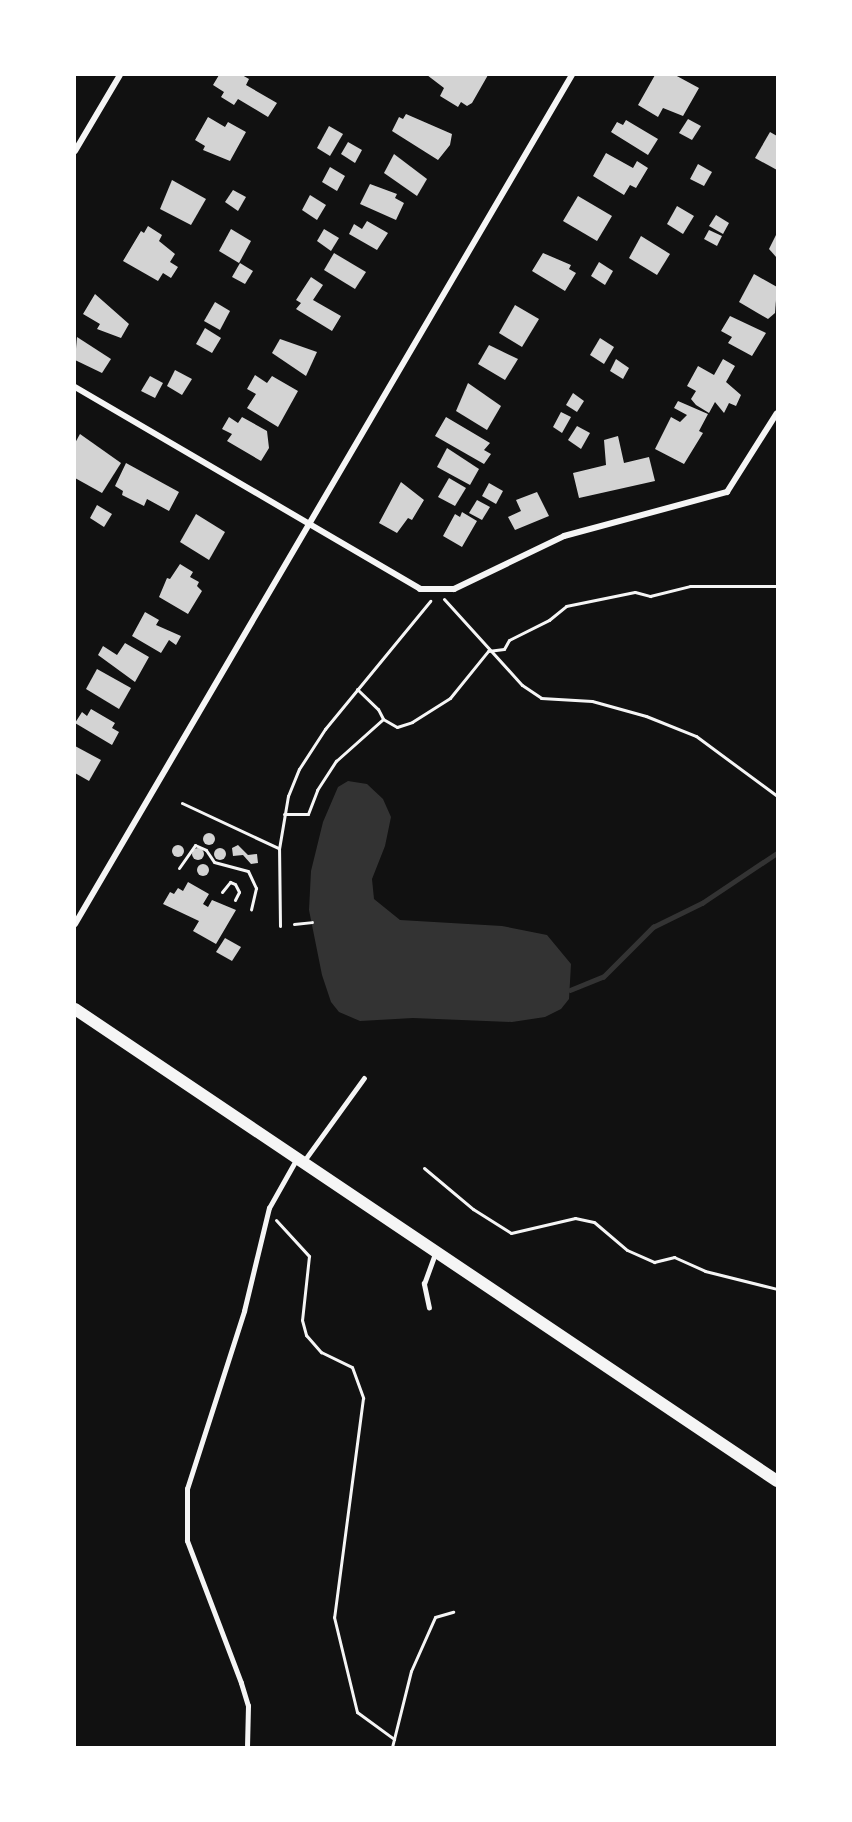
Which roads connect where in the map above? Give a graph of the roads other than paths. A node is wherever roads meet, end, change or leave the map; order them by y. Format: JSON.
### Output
{"nodes":[{"id":1,"x":120,"y":75,"type":"edge"},
{"id":2,"x":572,"y":75,"type":"edge"},
{"id":3,"x":75,"y":151,"type":"edge"},
{"id":4,"x":75,"y":387,"type":"edge"},
{"id":5,"x":777,"y":413,"type":"edge"},
{"id":6,"x":309,"y":524,"type":"junction"},
{"id":7,"x":75,"y":924,"type":"edge"},
{"id":8,"x":75,"y":1009,"type":"edge"},
{"id":9,"x":364,"y":1078,"type":"dead end"},
{"id":10,"x":299,"y":1161,"type":"junction"},
{"id":11,"x":435,"y":1253,"type":"junction"},
{"id":12,"x":429,"y":1308,"type":"dead end"},
{"id":13,"x":777,"y":1481,"type":"edge"},
{"id":14,"x":247,"y":1747,"type":"edge"}],
"edges":[{"from":1,"to":3,"type":"street"},
{"from":2,"to":6,"type":"street"},
{"from":4,"to":6,"type":"street"},
{"from":5,"to":6,"type":"street"},
{"from":6,"to":7,"type":"street"},
{"from":8,"to":10,"type":"main road"},
{"from":9,"to":10,"type":"lane"},
{"from":10,"to":11,"type":"main road"},
{"from":10,"to":14,"type":"lane"},
{"from":11,"to":12,"type":"lane"},
{"from":11,"to":13,"type":"main road"}]}
